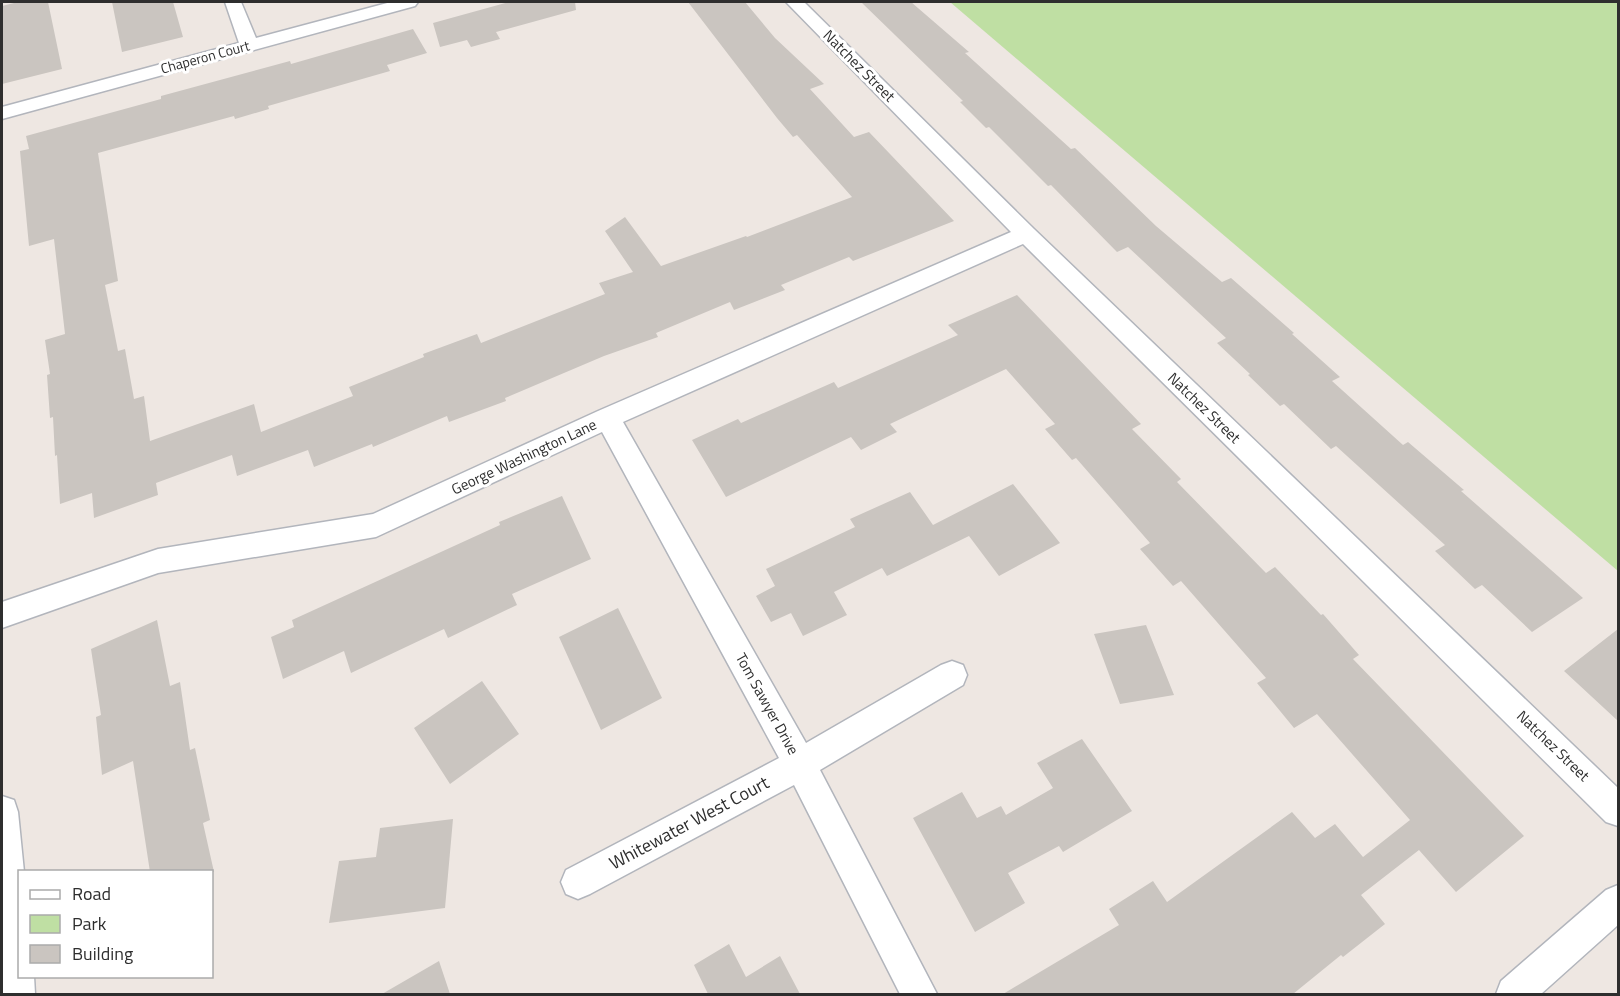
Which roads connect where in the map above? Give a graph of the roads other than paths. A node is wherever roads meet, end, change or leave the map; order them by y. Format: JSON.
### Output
{"nodes":[{"id":1,"x":233,"y":2,"type":"edge"},
{"id":2,"x":409,"y":2,"type":"edge"},
{"id":3,"x":795,"y":2,"type":"edge"},
{"id":4,"x":249,"y":45,"type":"junction"},
{"id":5,"x":2,"y":113,"type":"edge"},
{"id":6,"x":1026,"y":234,"type":"junction"},
{"id":7,"x":608,"y":418,"type":"junction"},
{"id":8,"x":2,"y":615,"type":"edge"},
{"id":9,"x":952,"y":675,"type":"dead end"},
{"id":10,"x":800,"y":764,"type":"junction"},
{"id":11,"x":1618,"y":810,"type":"edge"},
{"id":12,"x":2,"y":812,"type":"edge"},
{"id":13,"x":578,"y":882,"type":"dead end"},
{"id":14,"x":1618,"y":902,"type":"edge"},
{"id":15,"x":17,"y":994,"type":"edge"},
{"id":16,"x":919,"y":994,"type":"edge"},
{"id":17,"x":1514,"y":994,"type":"edge"}],
"edges":[{"from":1,"to":4,"type":"street"},
{"from":2,"to":4,"type":"street","name":"Chaperon Court"},
{"from":3,"to":6,"type":"street","name":"Natchez Street"},
{"from":4,"to":5,"type":"street","name":"Chaperon Court"},
{"from":6,"to":7,"type":"street","name":"George Washington Lane"},
{"from":6,"to":11,"type":"street","name":"Natchez Street"},
{"from":7,"to":8,"type":"street","name":"George Washington Lane"},
{"from":7,"to":10,"type":"street","name":"Tom Sawyer Drive"},
{"from":9,"to":10,"type":"street","name":"Whitewater West Court"},
{"from":10,"to":13,"type":"street","name":"Whitewater West Court"},
{"from":10,"to":16,"type":"street","name":"Tom Sawyer Drive"},
{"from":12,"to":15,"type":"street"},
{"from":14,"to":17,"type":"street"}]}
